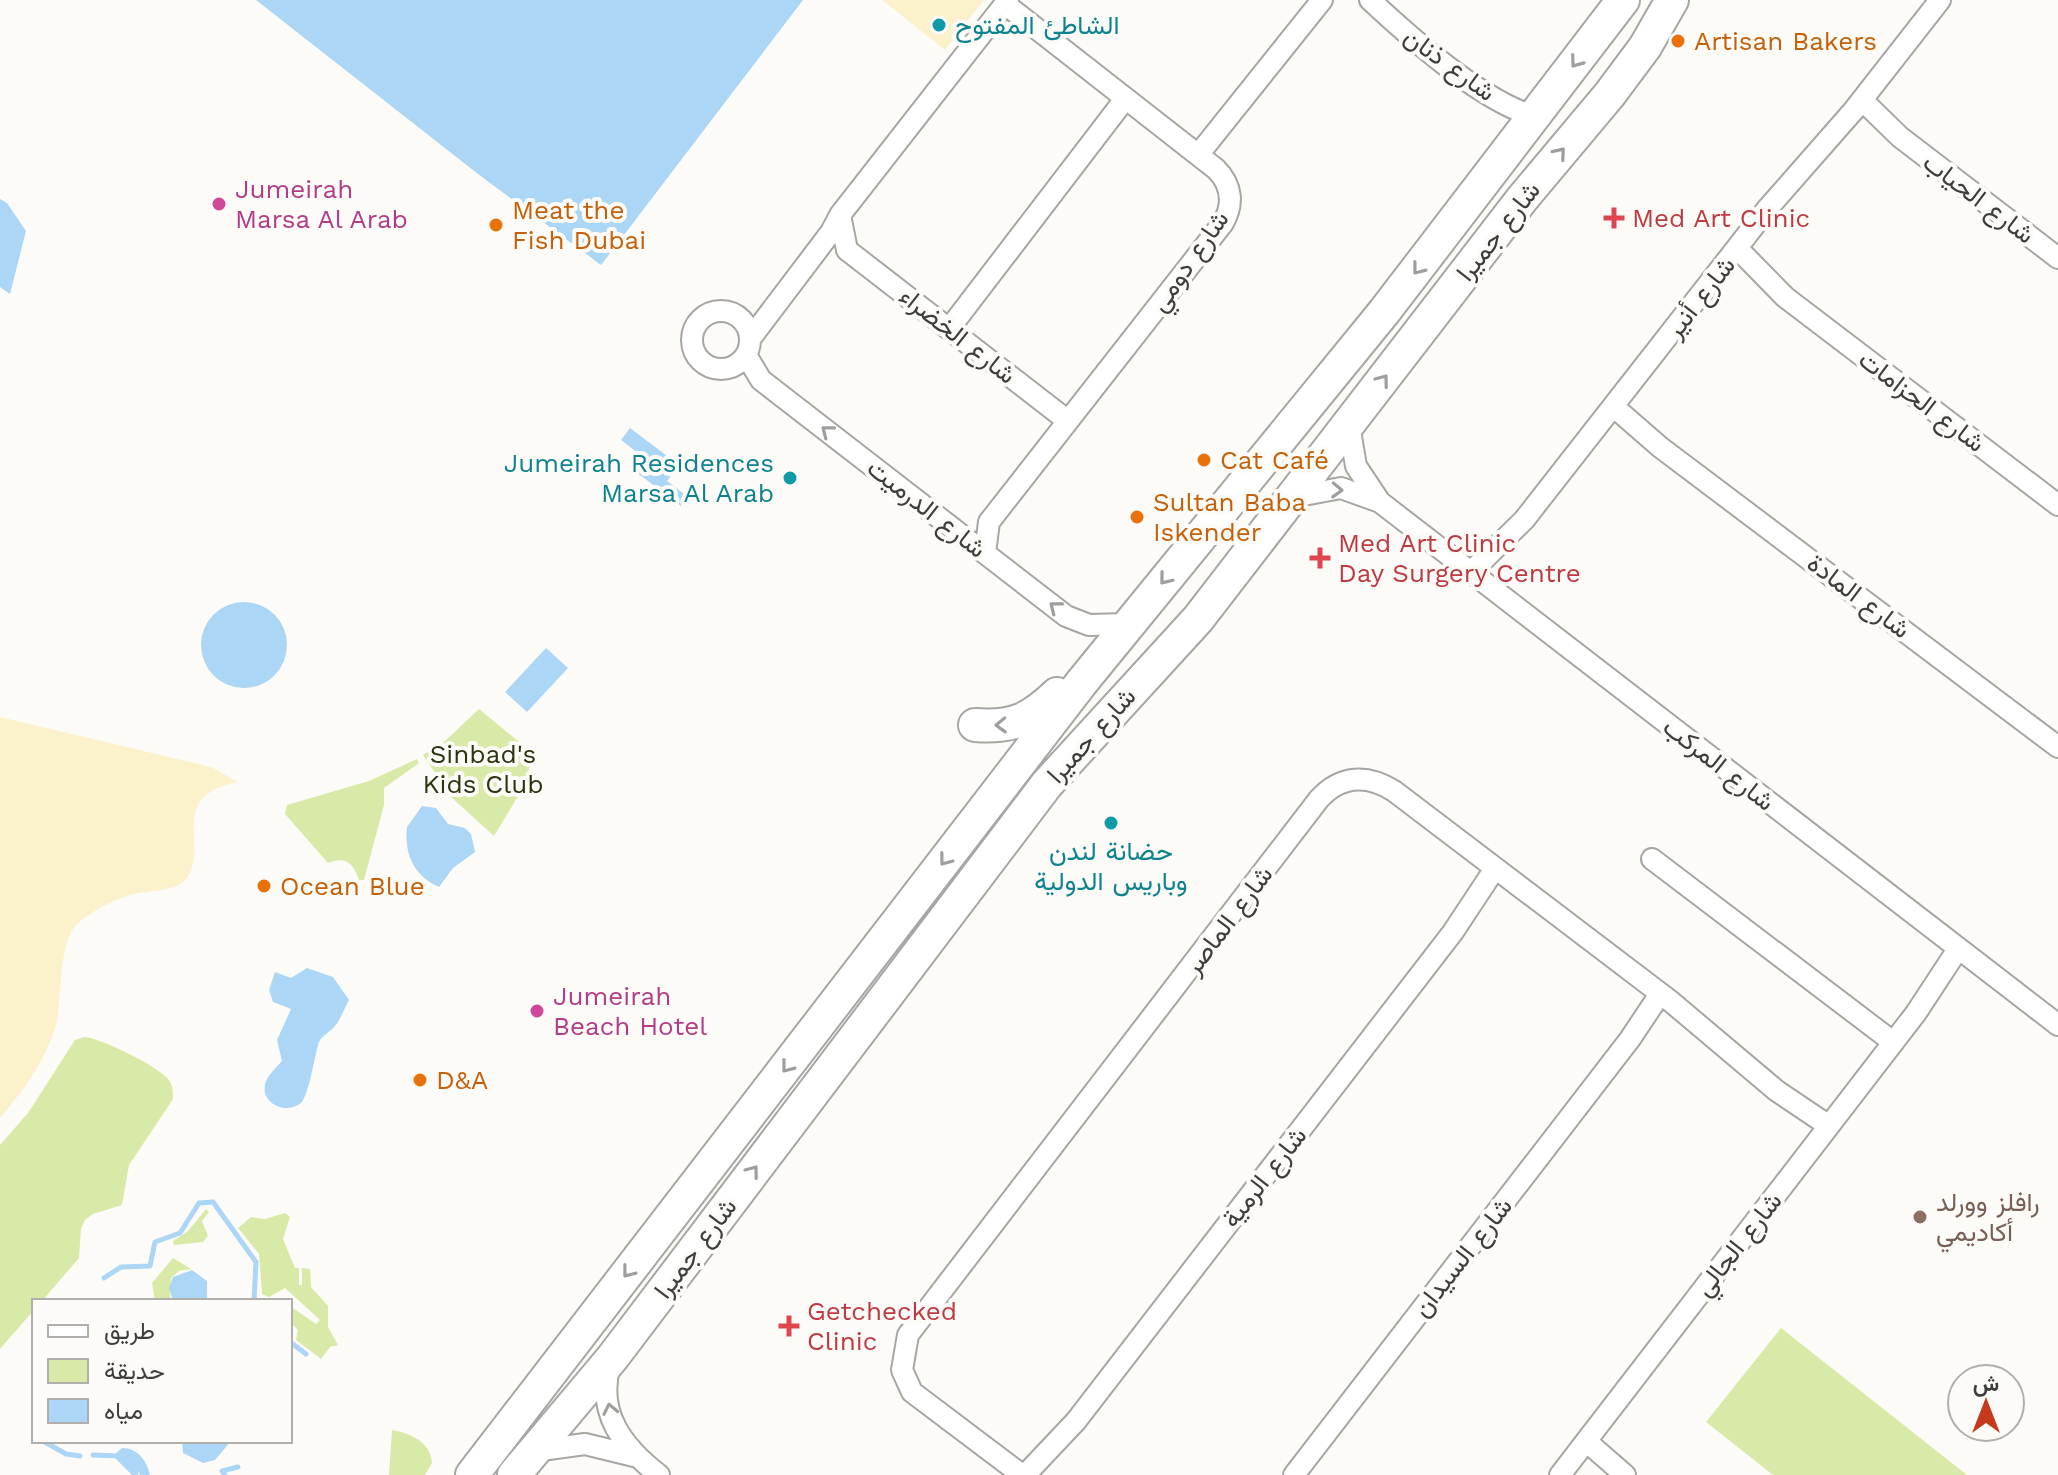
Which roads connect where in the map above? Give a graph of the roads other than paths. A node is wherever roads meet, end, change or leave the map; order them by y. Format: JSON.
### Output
{"nodes":[{"id":1,"x":1322,"y":0,"type":"edge"},
{"id":2,"x":1370,"y":0,"type":"edge"},
{"id":3,"x":1623,"y":0,"type":"edge"},
{"id":4,"x":1672,"y":0,"type":"edge"},
{"id":5,"x":1940,"y":0,"type":"edge"},
{"id":6,"x":1006,"y":2,"type":"edge"},
{"id":7,"x":1392,"y":8,"type":"edge"},
{"id":8,"x":1125,"y":99,"type":"junction"},
{"id":9,"x":1858,"y":105,"type":"junction"},
{"id":10,"x":1536,"y":117,"type":"junction"},
{"id":11,"x":1198,"y":155,"type":"junction"},
{"id":12,"x":840,"y":215,"type":"junction"},
{"id":13,"x":847,"y":250,"type":"junction"},
{"id":14,"x":814,"y":254,"type":"junction"},
{"id":15,"x":1733,"y":255,"type":"junction"},
{"id":16,"x":2058,"y":258,"type":"edge"},
{"id":17,"x":736,"y":316,"type":"junction"},
{"id":18,"x":949,"y":329,"type":"junction"},
{"id":19,"x":748,"y":347,"type":"junction"},
{"id":20,"x":1610,"y":413,"type":"junction"},
{"id":21,"x":1068,"y":421,"type":"junction"},
{"id":22,"x":1349,"y":425,"type":"junction"},
{"id":23,"x":1293,"y":497,"type":"junction"},
{"id":24,"x":1380,"y":502,"type":"junction"},
{"id":25,"x":2058,"y":505,"type":"edge"},
{"id":26,"x":989,"y":522,"type":"junction"},
{"id":27,"x":958,"y":532,"type":"junction"},
{"id":28,"x":985,"y":553,"type":"junction"},
{"id":29,"x":1477,"y":577,"type":"junction"},
{"id":30,"x":1128,"y":624,"type":"junction"},
{"id":31,"x":1107,"y":651,"type":"junction"},
{"id":32,"x":975,"y":725,"type":"dead end"},
{"id":33,"x":2058,"y":747,"type":"edge"},
{"id":34,"x":1073,"y":753,"type":"junction"},
{"id":35,"x":1021,"y":762,"type":"junction"},
{"id":36,"x":1652,"y":859,"type":"dead end"},
{"id":37,"x":986,"y":862,"type":"junction"},
{"id":38,"x":1500,"y":875,"type":"junction"},
{"id":39,"x":1964,"y":954,"type":"junction"},
{"id":40,"x":1664,"y":997,"type":"junction"},
{"id":41,"x":829,"y":1012,"type":"junction"},
{"id":42,"x":797,"y":1017,"type":"dead end"},
{"id":43,"x":2058,"y":1025,"type":"edge"},
{"id":44,"x":1893,"y":1042,"type":"junction"},
{"id":45,"x":1825,"y":1131,"type":"junction"},
{"id":46,"x":613,"y":1357,"type":"junction"},
{"id":47,"x":1076,"y":1421,"type":"junction"},
{"id":48,"x":1582,"y":1448,"type":"junction"},
{"id":49,"x":634,"y":1456,"type":"junction"},
{"id":50,"x":524,"y":1463,"type":"edge"},
{"id":51,"x":472,"y":1475,"type":"edge"},
{"id":52,"x":659,"y":1475,"type":"edge"},
{"id":53,"x":1024,"y":1475,"type":"edge"},
{"id":54,"x":1042,"y":1475,"type":"edge"},
{"id":55,"x":1294,"y":1475,"type":"edge"},
{"id":56,"x":1560,"y":1475,"type":"edge"},
{"id":57,"x":1608,"y":1475,"type":"edge"},
{"id":58,"x":1625,"y":1475,"type":"edge"}],
"edges":[{"from":1,"to":11,"type":"street"},
{"from":2,"to":7,"type":"street","name":"شارع ذنان"},
{"from":3,"to":10,"type":"main road","name":"شارع جميرا","one_way":true},
{"from":22,"to":4,"type":"main road","name":"شارع جميرا","one_way":true},
{"from":5,"to":9,"type":"street","name":"شارع أنير"},
{"from":6,"to":8,"type":"street","name":"شارع دومي"},
{"from":6,"to":12,"type":"street"},
{"from":7,"to":10,"type":"street","name":"شارع ذنان"},
{"from":8,"to":11,"type":"street","name":"شارع دومي"},
{"from":8,"to":18,"type":"street"},
{"from":9,"to":15,"type":"street","name":"شارع أنير"},
{"from":9,"to":16,"type":"street","name":"شارع الحياب"},
{"from":10,"to":30,"type":"main road","name":"شارع جميرا","one_way":true},
{"from":11,"to":21,"type":"street","name":"شارع دومي"},
{"from":12,"to":13,"type":"street"},
{"from":12,"to":14,"type":"street"},
{"from":12,"to":17,"type":"street"},
{"from":13,"to":14,"type":"street"},
{"from":13,"to":18,"type":"street","name":"شارع الخضراء"},
{"from":14,"to":19,"type":"street"},
{"from":15,"to":20,"type":"street","name":"شارع أنير"},
{"from":15,"to":25,"type":"street","name":"شارع الحزامات"},
{"from":17,"to":19,"type":"street","name":"شارع الدرميت"},
{"from":17,"to":19,"type":"street"},
{"from":18,"to":21,"type":"street","name":"شارع الخضراء"},
{"from":27,"to":19,"type":"street","name":"شارع الدرميت","one_way":true},
{"from":20,"to":29,"type":"street","name":"شارع أنير"},
{"from":20,"to":33,"type":"street","name":"شارع المادة"},
{"from":21,"to":26,"type":"street","name":"شارع دومي"},
{"from":22,"to":23,"type":"main road","name":"شارع جميرا"},
{"from":22,"to":24,"type":"street","name":"شارع المركب"},
{"from":23,"to":24,"type":"street","name":"شارع المركب","one_way":true},
{"from":23,"to":34,"type":"main road","name":"شارع جميرا"},
{"from":24,"to":29,"type":"street","name":"شارع المركب"},
{"from":26,"to":27,"type":"street"},
{"from":26,"to":28,"type":"street"},
{"from":27,"to":28,"type":"street","name":"شارع الدرميت"},
{"from":30,"to":28,"type":"street","name":"شارع الدرميت","one_way":true},
{"from":29,"to":39,"type":"street","name":"شارع المركب"},
{"from":30,"to":31,"type":"main road","name":"شارع جميرا"},
{"from":31,"to":32,"type":"main road","one_way":true},
{"from":31,"to":34,"type":"main road"},
{"from":31,"to":35,"type":"main road","name":"شارع جميرا"},
{"from":34,"to":37,"type":"main road","name":"شارع جميرا"},
{"from":35,"to":37,"type":"main road"},
{"from":35,"to":41,"type":"main road","name":"شارع جميرا","one_way":true},
{"from":36,"to":44,"type":"street"},
{"from":46,"to":37,"type":"main road","name":"شارع جميرا","one_way":true},
{"from":38,"to":40,"type":"street","name":"شارع الماصر"},
{"from":38,"to":47,"type":"street","name":"شارع الرمية"},
{"from":38,"to":53,"type":"street","name":"شارع الماصر"},
{"from":39,"to":43,"type":"street","name":"شارع المركب"},
{"from":39,"to":44,"type":"street","name":"شارع الجالي"},
{"from":40,"to":45,"type":"street","name":"شارع الماصر"},
{"from":40,"to":55,"type":"street","name":"شارع السيدان"},
{"from":41,"to":42,"type":"main road"},
{"from":41,"to":51,"type":"main road","name":"شارع جميرا","one_way":true},
{"from":44,"to":45,"type":"street","name":"شارع الجالي"},
{"from":45,"to":48,"type":"street","name":"شارع الجالي"},
{"from":49,"to":46,"type":"street","one_way":true},
{"from":46,"to":50,"type":"main road","name":"شارع جميرا"},
{"from":47,"to":53,"type":"street","name":"شارع الرمية"},
{"from":47,"to":54,"type":"street","name":"شارع الرمية"},
{"from":48,"to":56,"type":"street","name":"شارع الجالي"},
{"from":48,"to":57,"type":"street"},
{"from":48,"to":58,"type":"street"},
{"from":49,"to":50,"type":"street"},
{"from":49,"to":52,"type":"street"}]}
